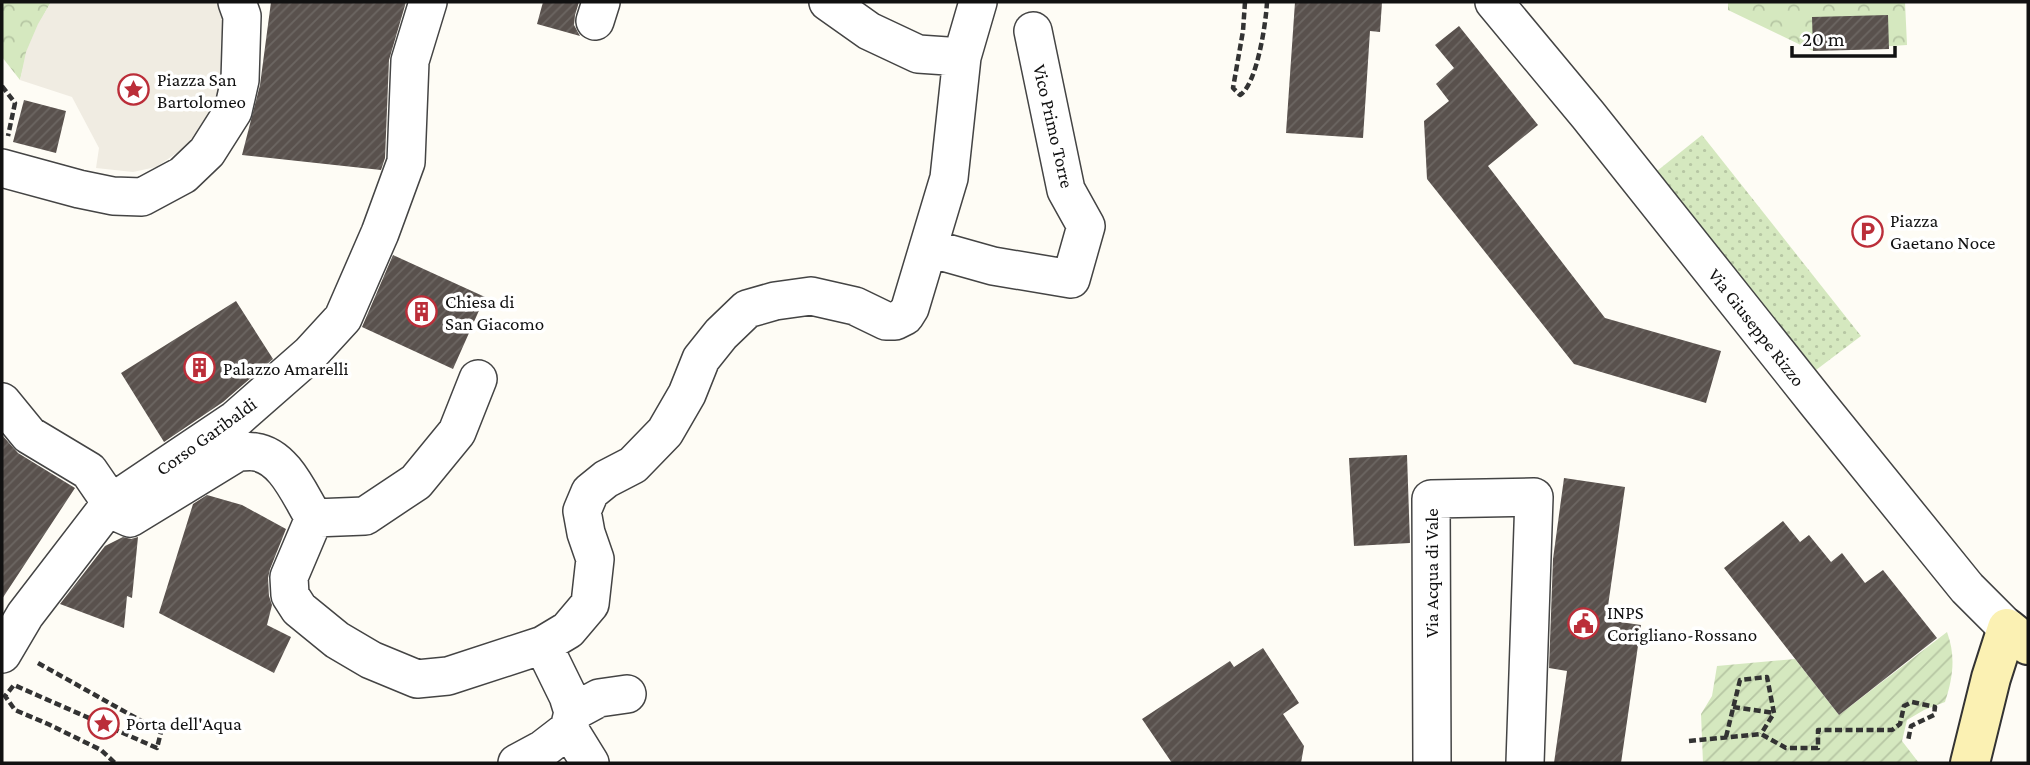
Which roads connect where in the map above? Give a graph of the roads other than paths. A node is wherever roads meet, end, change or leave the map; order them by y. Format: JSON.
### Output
{"nodes":[{"id":1,"x":237,"y":2,"type":"edge"},
{"id":2,"x":429,"y":2,"type":"edge"},
{"id":3,"x":828,"y":2,"type":"edge"},
{"id":4,"x":978,"y":2,"type":"edge"},
{"id":5,"x":1493,"y":2,"type":"edge"},
{"id":6,"x":1033,"y":31,"type":"dead end"},
{"id":7,"x":962,"y":57,"type":"junction"},
{"id":8,"x":4,"y":155,"type":"edge"},
{"id":9,"x":929,"y":248,"type":"junction"},
{"id":10,"x":478,"y":379,"type":"dead end"},
{"id":11,"x":2,"y":402,"type":"edge"},
{"id":12,"x":111,"y":503,"type":"junction"},
{"id":13,"x":314,"y":518,"type":"junction"},
{"id":14,"x":2017,"y":637,"type":"edge"},
{"id":15,"x":542,"y":645,"type":"junction"},
{"id":16,"x":4,"y":650,"type":"edge"},
{"id":17,"x":627,"y":694,"type":"dead end"},
{"id":18,"x":571,"y":720,"type":"junction"},
{"id":19,"x":517,"y":763,"type":"edge"},
{"id":20,"x":590,"y":763,"type":"edge"},
{"id":21,"x":1432,"y":763,"type":"edge"},
{"id":22,"x":1525,"y":763,"type":"edge"},
{"id":23,"x":1970,"y":763,"type":"edge"}],
"edges":[{"from":1,"to":8,"type":"street"},
{"from":2,"to":12,"type":"street","name":"Corso Garibaldi"},
{"from":3,"to":7,"type":"street"},
{"from":4,"to":7,"type":"street"},
{"from":5,"to":14,"type":"street","name":"Via Giuseppe Rizzo"},
{"from":6,"to":9,"type":"street","name":"Vico Primo Torre"},
{"from":7,"to":9,"type":"street"},
{"from":9,"to":15,"type":"street"},
{"from":10,"to":13,"type":"street"},
{"from":11,"to":12,"type":"street"},
{"from":12,"to":13,"type":"street"},
{"from":12,"to":16,"type":"street","name":"Corso Garibaldi"},
{"from":13,"to":15,"type":"street"},
{"from":14,"to":23,"type":"main road"},
{"from":15,"to":18,"type":"street"},
{"from":17,"to":18,"type":"street"},
{"from":18,"to":19,"type":"street"},
{"from":18,"to":20,"type":"street"},
{"from":21,"to":22,"type":"street","name":"Via Acqua di Vale"}]}
